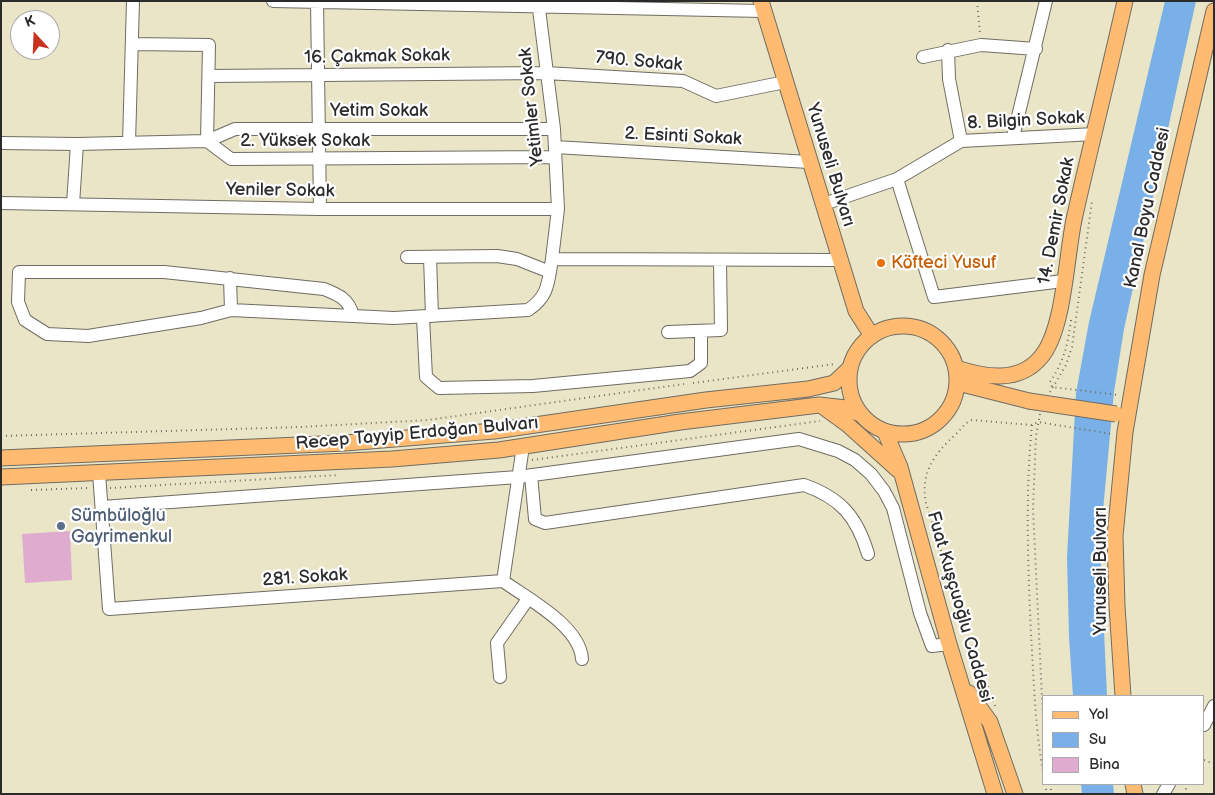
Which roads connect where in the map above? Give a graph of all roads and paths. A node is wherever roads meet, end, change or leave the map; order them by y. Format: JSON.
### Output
{"nodes":[{"id":1,"x":133,"y":1,"type":"edge"},
{"id":2,"x":273,"y":1,"type":"edge"},
{"id":3,"x":976,"y":1,"type":"edge"},
{"id":4,"x":1046,"y":1,"type":"edge"},
{"id":5,"x":1125,"y":1,"type":"edge"},
{"id":6,"x":317,"y":2,"type":"edge"},
{"id":7,"x":538,"y":4,"type":"edge"},
{"id":8,"x":762,"y":6,"type":"edge"},
{"id":9,"x":1214,"y":11,"type":"edge"},
{"id":10,"x":132,"y":44,"type":"junction"},
{"id":11,"x":981,"y":46,"type":"junction"},
{"id":12,"x":1036,"y":49,"type":"junction"},
{"id":13,"x":948,"y":50,"type":"junction"},
{"id":14,"x":923,"y":57,"type":"dead end"},
{"id":15,"x":546,"y":73,"type":"junction"},
{"id":16,"x":209,"y":76,"type":"junction"},
{"id":17,"x":318,"y":76,"type":"junction"},
{"id":18,"x":785,"y":82,"type":"junction"},
{"id":19,"x":319,"y":129,"type":"junction"},
{"id":20,"x":554,"y":129,"type":"junction"},
{"id":21,"x":1095,"y":134,"type":"junction"},
{"id":22,"x":1014,"y":137,"type":"junction"},
{"id":23,"x":207,"y":141,"type":"junction"},
{"id":24,"x":961,"y":141,"type":"junction"},
{"id":25,"x":1,"y":143,"type":"edge"},
{"id":26,"x":129,"y":143,"type":"junction"},
{"id":27,"x":77,"y":144,"type":"junction"},
{"id":28,"x":555,"y":152,"type":"junction"},
{"id":29,"x":319,"y":158,"type":"junction"},
{"id":30,"x":809,"y":162,"type":"junction"},
{"id":31,"x":897,"y":179,"type":"junction"},
{"id":32,"x":1094,"y":195,"type":"dead end"},
{"id":33,"x":1,"y":203,"type":"edge"},
{"id":34,"x":73,"y":204,"type":"junction"},
{"id":35,"x":824,"y":204,"type":"junction"},
{"id":36,"x":558,"y":208,"type":"junction"},
{"id":37,"x":320,"y":209,"type":"junction"},
{"id":38,"x":430,"y":256,"type":"junction"},
{"id":39,"x":407,"y":257,"type":"dead end"},
{"id":40,"x":552,"y":259,"type":"junction"},
{"id":41,"x":720,"y":260,"type":"junction"},
{"id":42,"x":840,"y":260,"type":"junction"},
{"id":43,"x":550,"y":272,"type":"junction"},
{"id":44,"x":230,"y":278,"type":"junction"},
{"id":45,"x":1063,"y":281,"type":"junction"},
{"id":46,"x":231,"y":310,"type":"junction"},
{"id":47,"x":353,"y":316,"type":"junction"},
{"id":48,"x":428,"y":316,"type":"junction"},
{"id":49,"x":701,"y":331,"type":"junction"},
{"id":50,"x":668,"y":332,"type":"dead end"},
{"id":51,"x":872,"y":336,"type":"junction"},
{"id":52,"x":845,"y":366,"type":"junction"},
{"id":53,"x":956,"y":368,"type":"junction"},
{"id":54,"x":958,"y":383,"type":"junction"},
{"id":55,"x":1057,"y":388,"type":"dead end"},
{"id":56,"x":1118,"y":396,"type":"dead end"},
{"id":57,"x":1044,"y":404,"type":"junction"},
{"id":58,"x":820,"y":405,"type":"junction"},
{"id":59,"x":862,"y":415,"type":"junction"},
{"id":60,"x":1122,"y":415,"type":"junction"},
{"id":61,"x":1038,"y":422,"type":"junction"},
{"id":62,"x":1032,"y":425,"type":"junction"},
{"id":63,"x":885,"y":432,"type":"junction"},
{"id":64,"x":1111,"y":432,"type":"dead end"},
{"id":65,"x":1,"y":436,"type":"edge"},
{"id":66,"x":523,"y":446,"type":"junction"},
{"id":67,"x":1,"y":458,"type":"edge"},
{"id":68,"x":902,"y":473,"type":"junction"},
{"id":69,"x":99,"y":474,"type":"junction"},
{"id":70,"x":525,"y":476,"type":"junction"},
{"id":71,"x":2,"y":478,"type":"edge"},
{"id":72,"x":102,"y":507,"type":"junction"},
{"id":73,"x":868,"y":554,"type":"dead end"},
{"id":74,"x":503,"y":581,"type":"junction"},
{"id":75,"x":528,"y":599,"type":"junction"},
{"id":76,"x":949,"y":644,"type":"junction"},
{"id":77,"x":582,"y":659,"type":"dead end"},
{"id":78,"x":500,"y":677,"type":"dead end"},
{"id":79,"x":960,"y":682,"type":"junction"},
{"id":80,"x":1123,"y":695,"type":"edge"},
{"id":81,"x":1042,"y":699,"type":"edge"},
{"id":82,"x":1214,"y":706,"type":"edge"},
{"id":83,"x":996,"y":710,"type":"dead end"},
{"id":84,"x":1205,"y":723,"type":"edge"},
{"id":85,"x":1042,"y":761,"type":"edge"},
{"id":86,"x":995,"y":794,"type":"edge"},
{"id":87,"x":1015,"y":794,"type":"edge"}],
"edges":[{"from":1,"to":10,"type":"street"},
{"from":2,"to":6,"type":"street"},
{"from":3,"to":11,"type":"path"},
{"from":4,"to":12,"type":"street"},
{"from":5,"to":21,"type":"main road","name":"14. Demir Sokak"},
{"from":6,"to":7,"type":"street"},
{"from":6,"to":17,"type":"street"},
{"from":7,"to":8,"type":"street"},
{"from":7,"to":15,"type":"street","name":"Yetimler Sokak"},
{"from":8,"to":18,"type":"main road","name":"Yunuseli Bulvarı"},
{"from":9,"to":60,"type":"main road","name":"Kanal Boyu Caddesi"},
{"from":10,"to":16,"type":"street"},
{"from":10,"to":26,"type":"street"},
{"from":11,"to":12,"type":"street"},
{"from":11,"to":13,"type":"street"},
{"from":12,"to":22,"type":"street"},
{"from":13,"to":14,"type":"street"},
{"from":13,"to":24,"type":"street"},
{"from":15,"to":17,"type":"street","name":"16. Çakmak Sokak"},
{"from":15,"to":18,"type":"street","name":"790. Sokak"},
{"from":15,"to":20,"type":"street","name":"Yetimler Sokak"},
{"from":16,"to":17,"type":"street","name":"16. Çakmak Sokak"},
{"from":16,"to":23,"type":"street"},
{"from":17,"to":19,"type":"street"},
{"from":18,"to":30,"type":"main road","name":"Yunuseli Bulvarı"},
{"from":19,"to":20,"type":"street","name":"Yetim Sokak"},
{"from":19,"to":23,"type":"street","name":"Yetim Sokak"},
{"from":19,"to":29,"type":"street"},
{"from":20,"to":28,"type":"street","name":"Yetimler Sokak"},
{"from":21,"to":22,"type":"street","name":"8. Bilgin Sokak"},
{"from":21,"to":45,"type":"main road","name":"14. Demir Sokak"},
{"from":22,"to":24,"type":"street","name":"8. Bilgin Sokak"},
{"from":23,"to":26,"type":"street"},
{"from":23,"to":29,"type":"street","name":"2. Yüksek Sokak"},
{"from":24,"to":31,"type":"street","name":"8. Bilgin Sokak"},
{"from":25,"to":27,"type":"street"},
{"from":26,"to":27,"type":"street"},
{"from":27,"to":34,"type":"street"},
{"from":28,"to":29,"type":"street","name":"2. Yüksek Sokak"},
{"from":28,"to":30,"type":"street","name":"2. Esinti Sokak"},
{"from":28,"to":36,"type":"street","name":"Yetimler Sokak"},
{"from":29,"to":37,"type":"street"},
{"from":30,"to":35,"type":"main road","name":"Yunuseli Bulvarı"},
{"from":31,"to":35,"type":"street","name":"8. Bilgin Sokak"},
{"from":31,"to":45,"type":"street"},
{"from":32,"to":57,"type":"path"},
{"from":33,"to":34,"type":"street","name":"Yeniler Sokak"},
{"from":34,"to":37,"type":"street","name":"Yeniler Sokak"},
{"from":35,"to":42,"type":"main road","name":"Yunuseli Bulvarı"},
{"from":36,"to":37,"type":"street","name":"Yeniler Sokak"},
{"from":36,"to":40,"type":"street","name":"Yetimler Sokak"},
{"from":38,"to":39,"type":"street"},
{"from":38,"to":43,"type":"street"},
{"from":38,"to":48,"type":"street"},
{"from":40,"to":41,"type":"street"},
{"from":40,"to":43,"type":"street","name":"Yetimler Sokak"},
{"from":41,"to":42,"type":"street"},
{"from":41,"to":49,"type":"street"},
{"from":42,"to":51,"type":"main road","name":"Yunuseli Bulvarı"},
{"from":43,"to":48,"type":"street","name":"Yetimler Sokak"},
{"from":44,"to":46,"type":"street"},
{"from":44,"to":46,"type":"street","name":"Yetimler Sokak"},
{"from":44,"to":47,"type":"street"},
{"from":45,"to":53,"type":"main road","name":"14. Demir Sokak"},
{"from":46,"to":47,"type":"street","name":"Yetimler Sokak"},
{"from":47,"to":48,"type":"street","name":"Yetimler Sokak"},
{"from":48,"to":49,"type":"street"},
{"from":49,"to":50,"type":"street"},
{"from":51,"to":52,"type":"main road"},
{"from":51,"to":53,"type":"main road"},
{"from":52,"to":59,"type":"main road"},
{"from":52,"to":65,"type":"path"},
{"from":52,"to":67,"type":"main road","name":"Recep Tayyip Erdoğan Bulvarı"},
{"from":53,"to":54,"type":"main road"},
{"from":54,"to":57,"type":"main road","bridge":true},
{"from":54,"to":63,"type":"main road"},
{"from":55,"to":56,"type":"path"},
{"from":57,"to":60,"type":"main road","bridge":true},
{"from":57,"to":61,"type":"path"},
{"from":58,"to":59,"type":"main road","name":"Recep Tayyip Erdoğan Bulvarı"},
{"from":58,"to":66,"type":"main road","name":"Recep Tayyip Erdoğan Bulvarı"},
{"from":58,"to":68,"type":"main road"},
{"from":59,"to":63,"type":"main road"},
{"from":60,"to":80,"type":"main road","name":"Yunuseli Bulvarı"},
{"from":61,"to":62,"type":"path"},
{"from":61,"to":64,"type":"path"},
{"from":61,"to":81,"type":"path"},
{"from":62,"to":83,"type":"path"},
{"from":62,"to":85,"type":"path"},
{"from":63,"to":68,"type":"main road","name":"Fuat Kuşçuoğlu Caddesi"},
{"from":66,"to":69,"type":"main road","name":"Recep Tayyip Erdoğan Bulvarı"},
{"from":66,"to":70,"type":"street"},
{"from":68,"to":76,"type":"main road","name":"Fuat Kuşçuoğlu Caddesi"},
{"from":69,"to":71,"type":"main road","name":"Recep Tayyip Erdoğan Bulvarı"},
{"from":69,"to":72,"type":"street","name":"281. Sokak"},
{"from":70,"to":72,"type":"street"},
{"from":70,"to":73,"type":"street"},
{"from":70,"to":74,"type":"street"},
{"from":70,"to":76,"type":"street"},
{"from":72,"to":74,"type":"street","name":"281. Sokak"},
{"from":74,"to":75,"type":"street"},
{"from":75,"to":77,"type":"street"},
{"from":75,"to":78,"type":"street"},
{"from":76,"to":79,"type":"main road","name":"Fuat Kuşçuoğlu Caddesi"},
{"from":79,"to":86,"type":"main road","name":"Fuat Kuşçuoğlu Caddesi"},
{"from":79,"to":87,"type":"main road"},
{"from":82,"to":84,"type":"street"}]}
